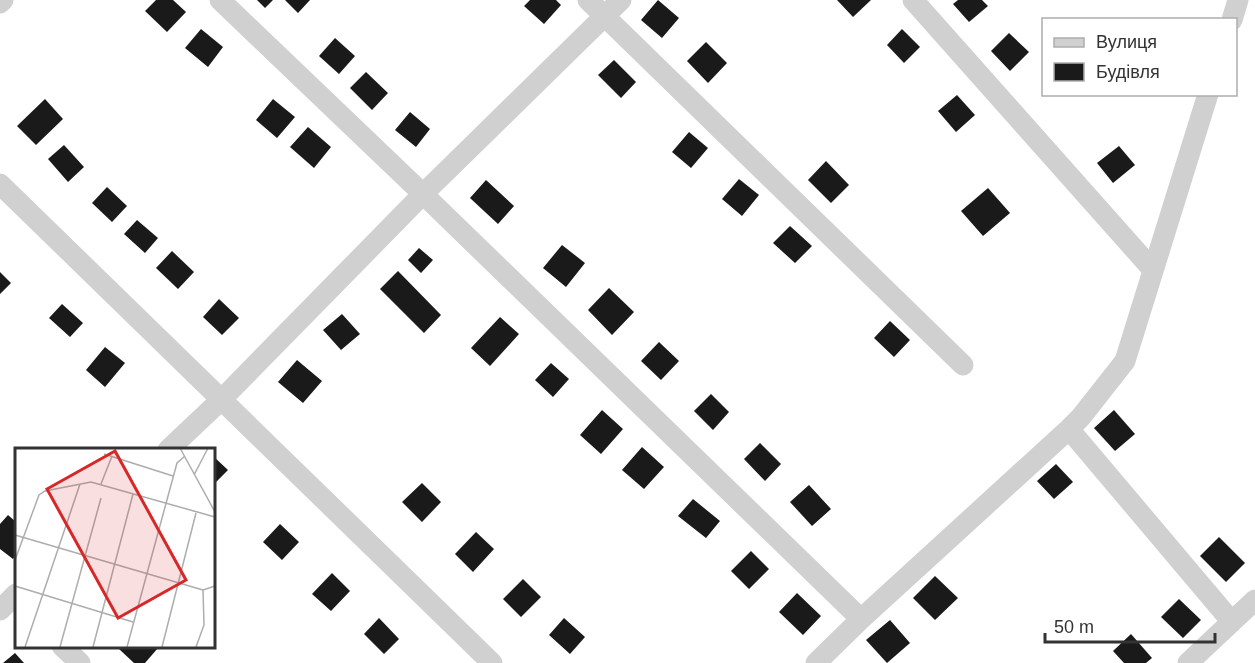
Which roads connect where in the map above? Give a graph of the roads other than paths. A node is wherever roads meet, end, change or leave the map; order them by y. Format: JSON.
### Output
{"nodes":[{"id":1,"x":3,"y":0,"type":"edge"},
{"id":2,"x":220,"y":0,"type":"edge"},
{"id":3,"x":588,"y":0,"type":"edge"},
{"id":4,"x":621,"y":0,"type":"edge"},
{"id":5,"x":913,"y":0,"type":"edge"},
{"id":6,"x":1238,"y":0,"type":"edge"},
{"id":7,"x":0,"y":3,"type":"edge"},
{"id":8,"x":605,"y":16,"type":"junction"},
{"id":9,"x":1233,"y":18,"type":"edge"},
{"id":10,"x":1207,"y":96,"type":"edge"},
{"id":11,"x":0,"y":184,"type":"edge"},
{"id":12,"x":423,"y":194,"type":"junction"},
{"id":13,"x":1153,"y":270,"type":"junction"},
{"id":14,"x":963,"y":365,"type":"dead end"},
{"id":15,"x":221,"y":400,"type":"junction"},
{"id":16,"x":1069,"y":429,"type":"junction"},
{"id":17,"x":170,"y":448,"type":"edge"},
{"id":18,"x":1255,"y":600,"type":"edge"},
{"id":19,"x":861,"y":619,"type":"junction"},
{"id":20,"x":1232,"y":622,"type":"junction"},
{"id":21,"x":65,"y":648,"type":"edge"},
{"id":22,"x":80,"y":663,"type":"edge"},
{"id":23,"x":492,"y":663,"type":"edge"},
{"id":24,"x":816,"y":663,"type":"edge"},
{"id":25,"x":1188,"y":663,"type":"edge"}],
"edges":[{"from":1,"to":7,"type":"street"},
{"from":2,"to":12,"type":"street"},
{"from":3,"to":8,"type":"street"},
{"from":4,"to":8,"type":"street"},
{"from":5,"to":13,"type":"street"},
{"from":6,"to":9,"type":"street"},
{"from":8,"to":12,"type":"street"},
{"from":8,"to":14,"type":"street"},
{"from":10,"to":13,"type":"street"},
{"from":11,"to":15,"type":"street"},
{"from":12,"to":15,"type":"street"},
{"from":12,"to":19,"type":"street"},
{"from":13,"to":16,"type":"street"},
{"from":15,"to":17,"type":"street"},
{"from":15,"to":23,"type":"street"},
{"from":16,"to":19,"type":"street"},
{"from":16,"to":20,"type":"street"},
{"from":18,"to":20,"type":"street"},
{"from":19,"to":24,"type":"street"},
{"from":20,"to":25,"type":"street"},
{"from":21,"to":22,"type":"street"}]}
